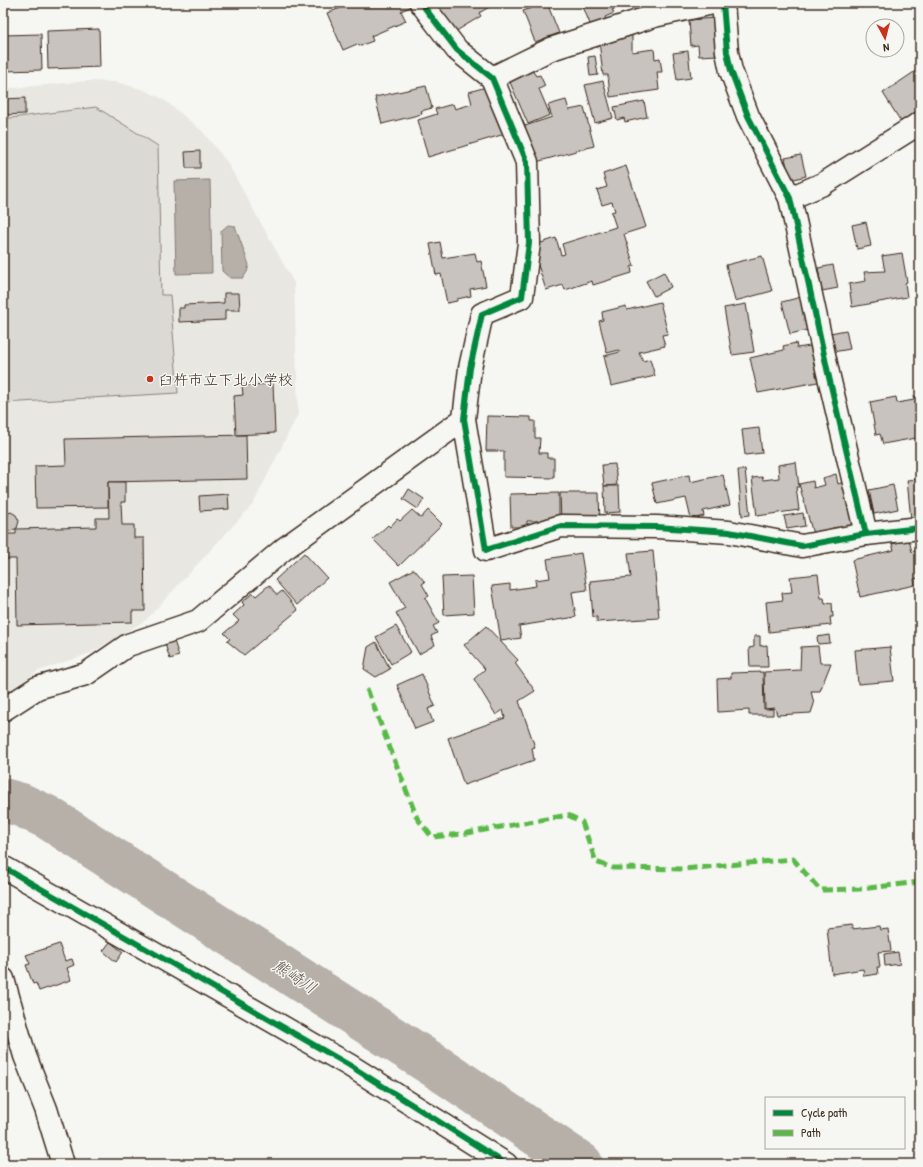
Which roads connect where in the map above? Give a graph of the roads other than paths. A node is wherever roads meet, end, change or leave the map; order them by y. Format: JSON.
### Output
{"nodes":[{"id":1,"x":421,"y":3,"type":"edge"},
{"id":2,"x":713,"y":3,"type":"edge"},
{"id":3,"x":723,"y":3,"type":"edge"},
{"id":4,"x":492,"y":78,"type":"junction"},
{"id":5,"x":920,"y":124,"type":"edge"},
{"id":6,"x":790,"y":198,"type":"junction"},
{"id":7,"x":464,"y":419,"type":"junction"},
{"id":8,"x":920,"y":528,"type":"edge"},
{"id":9,"x":866,"y":534,"type":"junction"},
{"id":10,"x":3,"y":710,"type":"edge"},
{"id":11,"x":3,"y":867,"type":"edge"},
{"id":12,"x":3,"y":979,"type":"edge"},
{"id":13,"x":63,"y":1164,"type":"edge"},
{"id":14,"x":506,"y":1164,"type":"edge"}],
"edges":[{"from":1,"to":4,"type":"street"},
{"from":2,"to":4,"type":"street"},
{"from":3,"to":6,"type":"street"},
{"from":4,"to":7,"type":"street"},
{"from":5,"to":6,"type":"street"},
{"from":6,"to":9,"type":"street"},
{"from":7,"to":9,"type":"street"},
{"from":7,"to":10,"type":"street"},
{"from":8,"to":9,"type":"street"},
{"from":11,"to":14,"type":"street"},
{"from":12,"to":13,"type":"street"}]}
